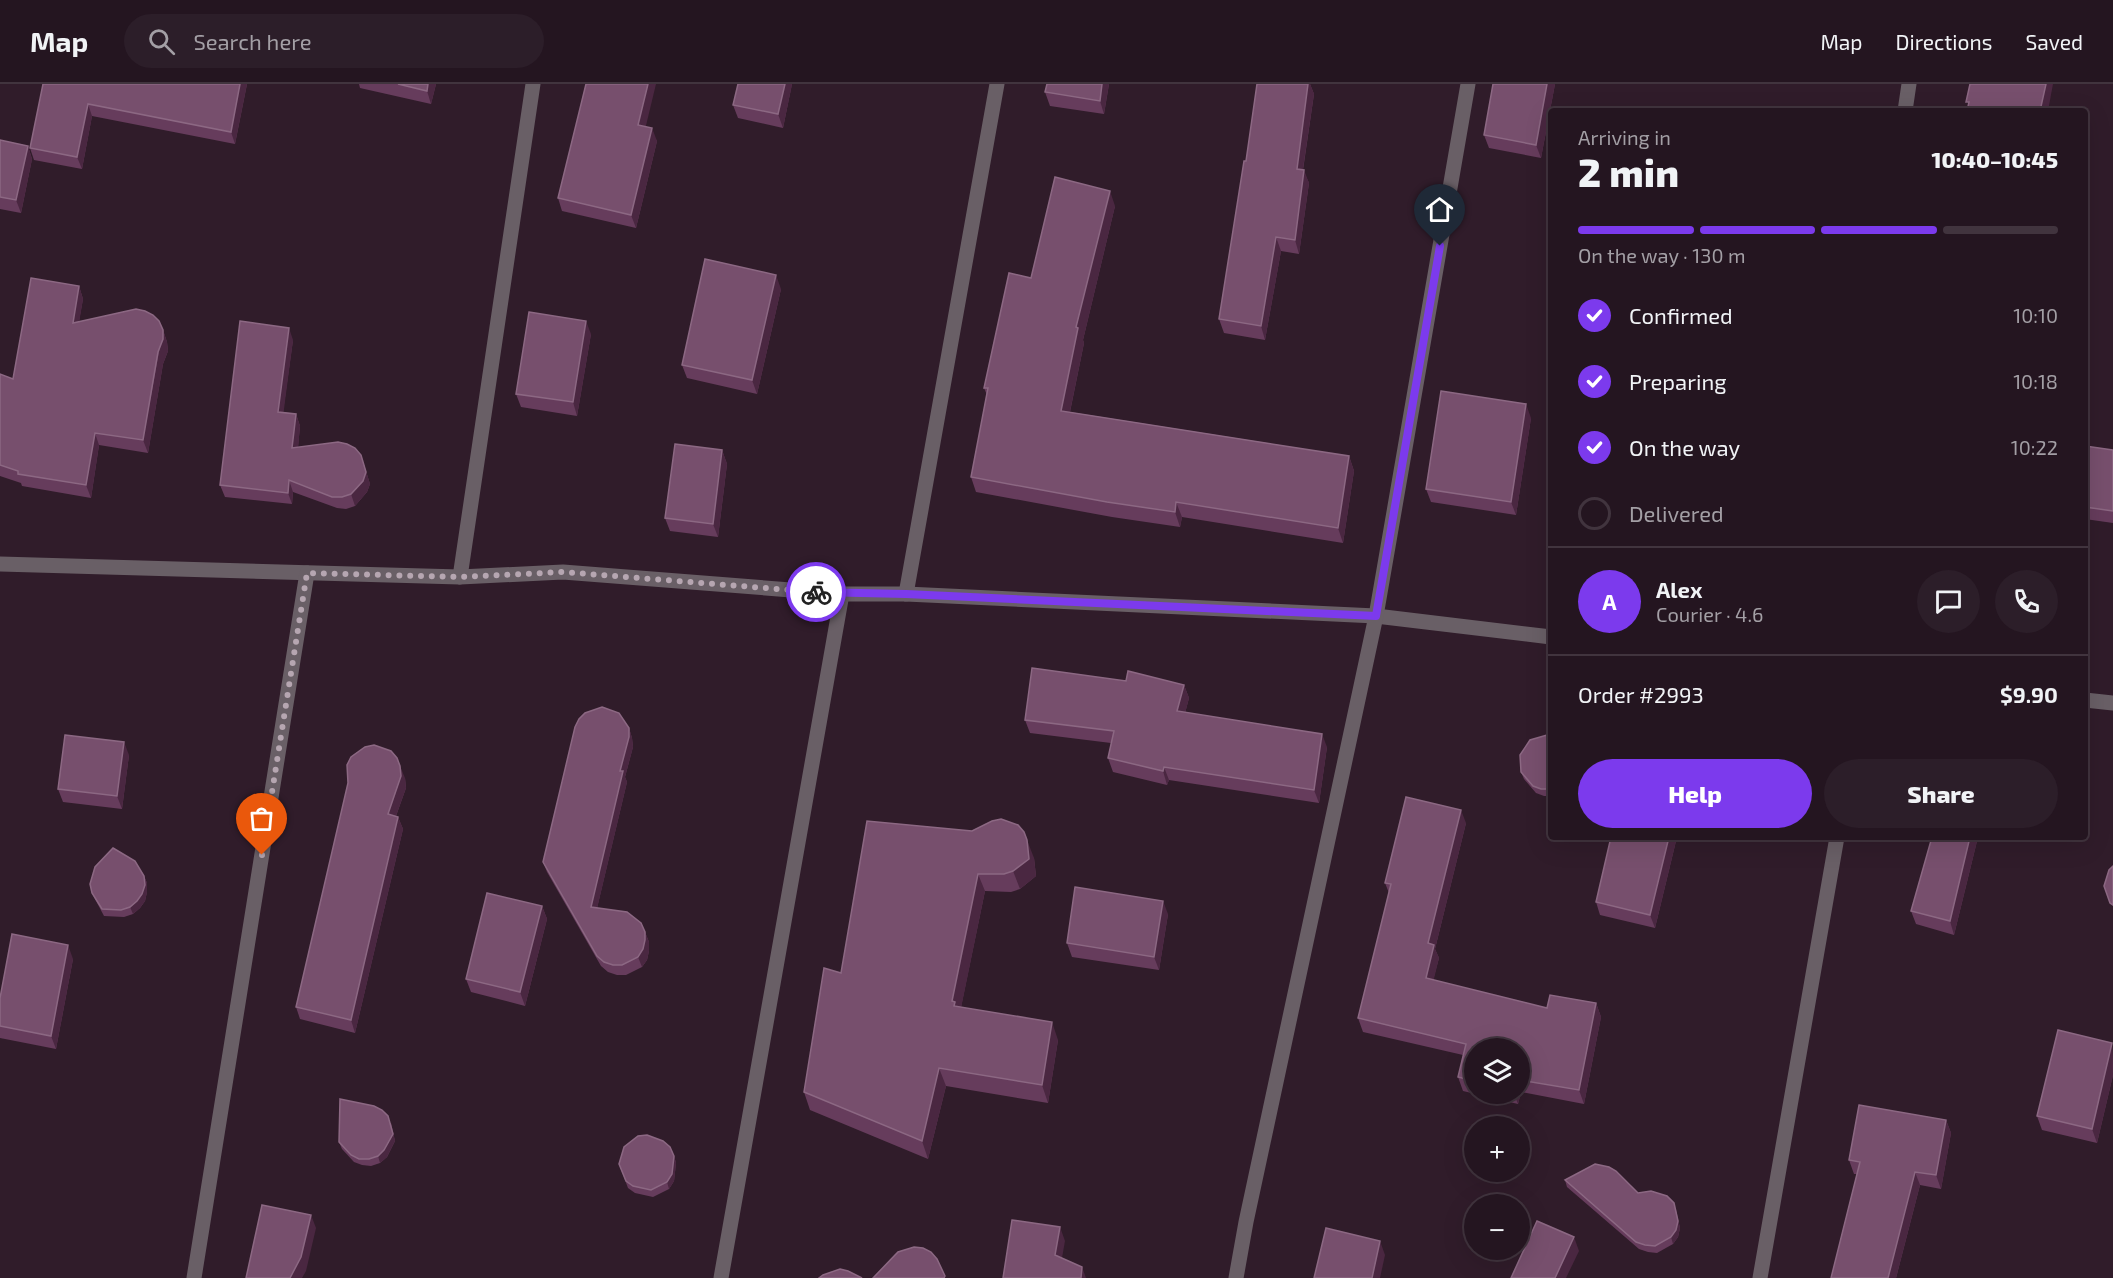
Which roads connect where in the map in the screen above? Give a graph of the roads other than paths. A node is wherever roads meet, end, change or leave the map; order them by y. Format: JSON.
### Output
{"nodes":[{"id":1,"x":533,"y":84,"type":"edge"},
{"id":2,"x":997,"y":84,"type":"edge"},
{"id":3,"x":1468,"y":84,"type":"edge"},
{"id":4,"x":1909,"y":84,"type":"edge"},
{"id":5,"x":1905,"y":108,"type":"edge"},
{"id":6,"x":0,"y":564,"type":"edge"},
{"id":7,"x":307,"y":573,"type":"junction"},
{"id":8,"x":460,"y":577,"type":"junction"},
{"id":9,"x":842,"y":594,"type":"junction"},
{"id":10,"x":906,"y":594,"type":"junction"},
{"id":11,"x":1376,"y":616,"type":"junction"},
{"id":12,"x":1548,"y":637,"type":"edge"},
{"id":13,"x":2088,"y":700,"type":"edge"},
{"id":14,"x":2113,"y":703,"type":"edge"},
{"id":15,"x":1836,"y":840,"type":"edge"},
{"id":16,"x":194,"y":1278,"type":"edge"},
{"id":17,"x":721,"y":1278,"type":"edge"},
{"id":18,"x":1236,"y":1278,"type":"edge"},
{"id":19,"x":1760,"y":1278,"type":"edge"}],
"edges":[{"from":1,"to":8,"type":"street"},
{"from":2,"to":10,"type":"street"},
{"from":3,"to":11,"type":"street"},
{"from":4,"to":5,"type":"street"},
{"from":6,"to":7,"type":"street"},
{"from":7,"to":8,"type":"street"},
{"from":7,"to":16,"type":"street"},
{"from":8,"to":9,"type":"street"},
{"from":9,"to":10,"type":"street"},
{"from":9,"to":17,"type":"street"},
{"from":10,"to":11,"type":"street"},
{"from":11,"to":12,"type":"street"},
{"from":11,"to":18,"type":"street"},
{"from":13,"to":14,"type":"street"},
{"from":15,"to":19,"type":"street"}]}
